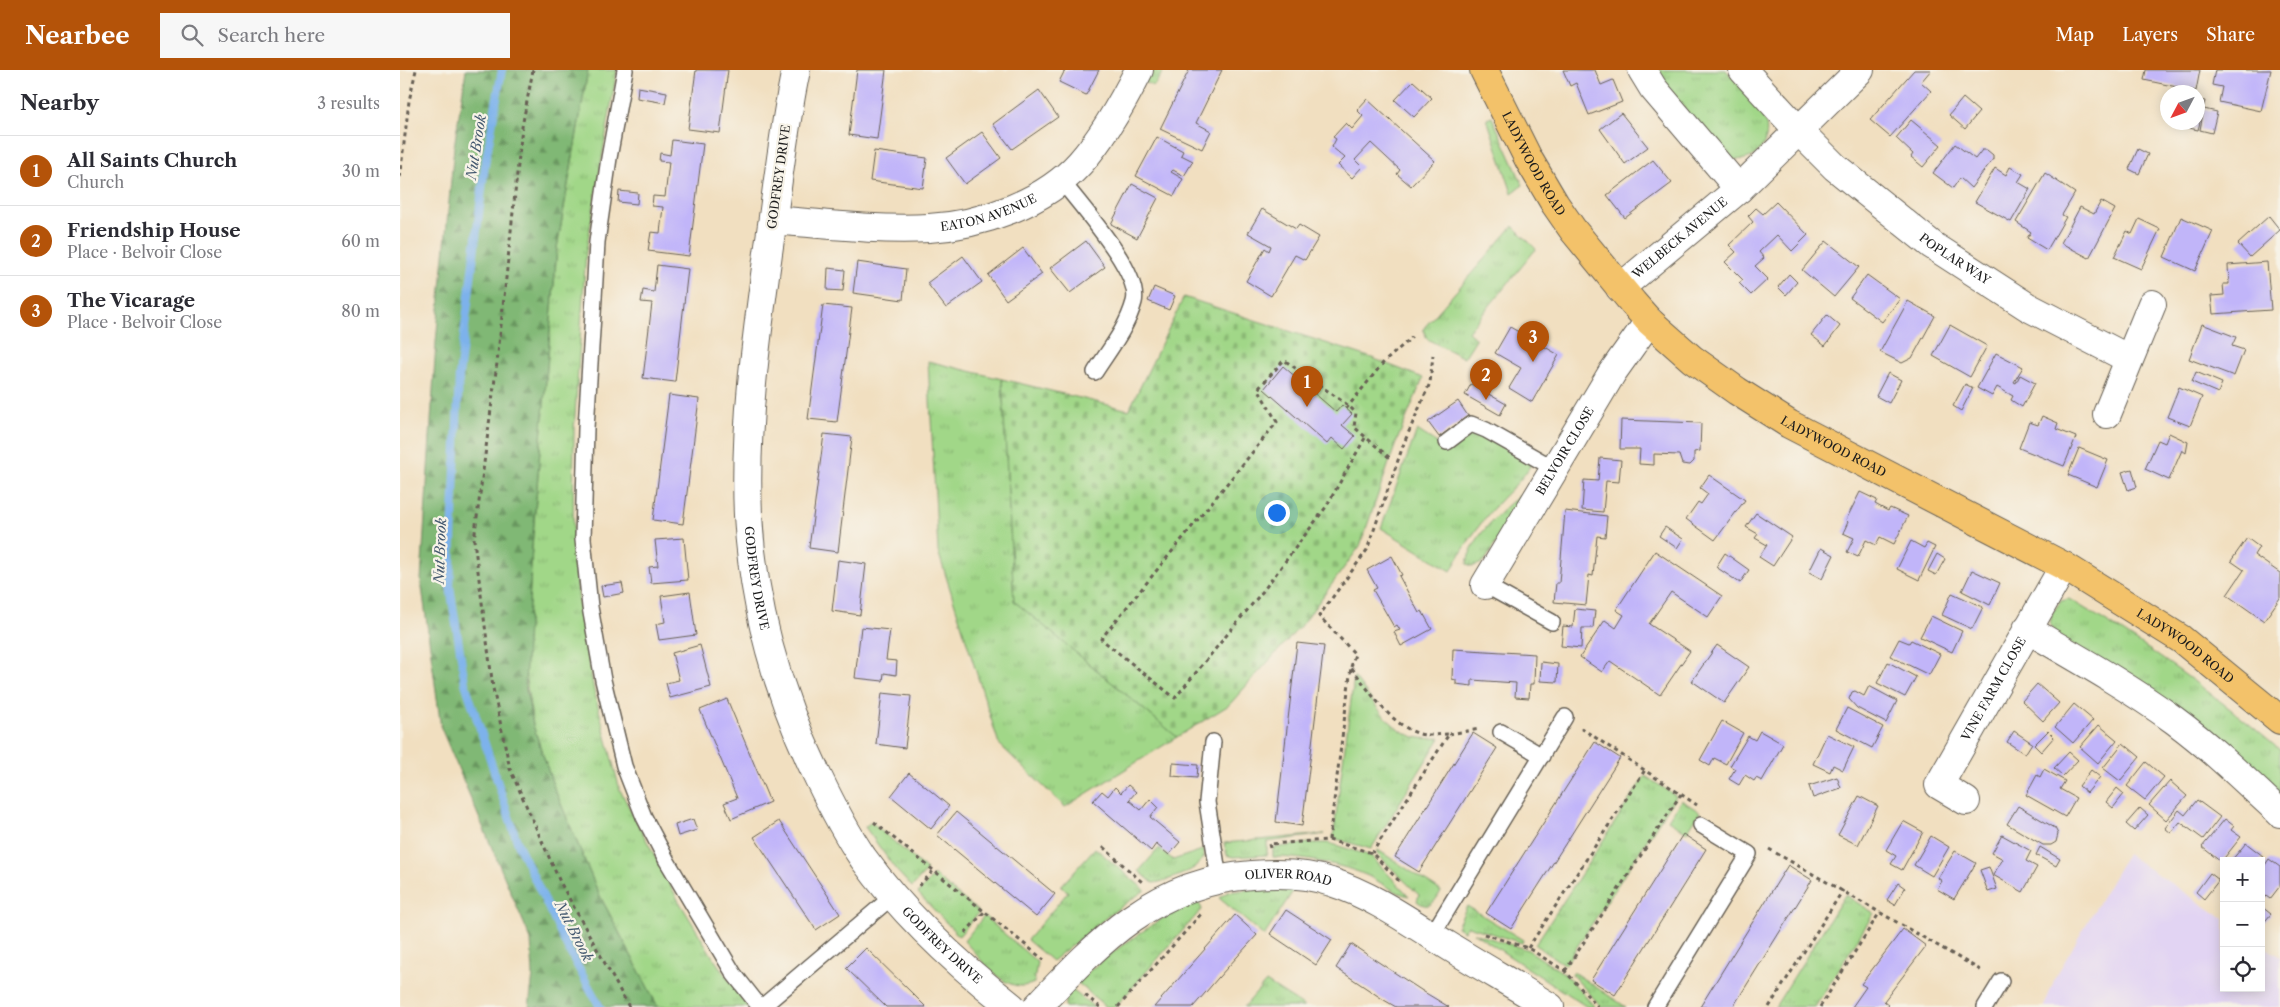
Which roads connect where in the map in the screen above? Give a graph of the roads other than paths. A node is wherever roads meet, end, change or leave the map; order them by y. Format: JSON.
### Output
{"nodes":[{"id":1,"x":626,"y":70,"type":"edge"},
{"id":2,"x":796,"y":70,"type":"edge"},
{"id":3,"x":1139,"y":70,"type":"edge"},
{"id":4,"x":1484,"y":70,"type":"edge"},
{"id":5,"x":1642,"y":70,"type":"edge"},
{"id":6,"x":1743,"y":70,"type":"edge"},
{"id":7,"x":1860,"y":70,"type":"edge"},
{"id":8,"x":1799,"y":131,"type":"junction"},
{"id":9,"x":1061,"y":180,"type":"junction"},
{"id":10,"x":1739,"y":189,"type":"junction"},
{"id":11,"x":773,"y":220,"type":"junction"},
{"id":12,"x":1620,"y":288,"type":"junction"},
{"id":13,"x":2152,"y":304,"type":"dead end"},
{"id":14,"x":1649,"y":321,"type":"junction"},
{"id":15,"x":2129,"y":360,"type":"junction"},
{"id":16,"x":1095,"y":372,"type":"dead end"},
{"id":17,"x":2107,"y":414,"type":"dead end"},
{"id":18,"x":1447,"y":442,"type":"dead end"},
{"id":19,"x":1554,"y":469,"type":"junction"},
{"id":20,"x":2064,"y":566,"type":"junction"},
{"id":21,"x":1485,"y":585,"type":"joint"},
{"id":22,"x":1552,"y":622,"type":"dead end"},
{"id":23,"x":2027,"y":629,"type":"junction"},
{"id":24,"x":1565,"y":717,"type":"road end"},
{"id":25,"x":2280,"y":720,"type":"edge"},
{"id":26,"x":1501,"y":732,"type":"road end"},
{"id":27,"x":1213,"y":742,"type":"dead end"},
{"id":28,"x":1542,"y":756,"type":"junction"},
{"id":29,"x":1966,"y":801,"type":"dead end"},
{"id":30,"x":2280,"y":813,"type":"edge"},
{"id":31,"x":1701,"y":825,"type":"road end"},
{"id":32,"x":1219,"y":879,"type":"junction"},
{"id":33,"x":905,"y":892,"type":"junction"},
{"id":34,"x":1432,"y":936,"type":"junction"},
{"id":35,"x":2001,"y":981,"type":"road end"},
{"id":36,"x":761,"y":1007,"type":"edge"},
{"id":37,"x":1012,"y":1007,"type":"edge"},
{"id":38,"x":1037,"y":1007,"type":"edge"},
{"id":39,"x":1550,"y":1007,"type":"edge"},
{"id":40,"x":1655,"y":1007,"type":"edge"},
{"id":41,"x":1985,"y":1007,"type":"edge"}],
"edges":[{"from":1,"to":36,"type":"lane"},
{"from":2,"to":11,"type":"street","name":"GODFREY DRIVE"},
{"from":3,"to":9,"type":"street","name":"EATON AVENUE"},
{"from":4,"to":12,"type":"main road","name":"LADYWOOD ROAD"},
{"from":5,"to":10,"type":"street","name":"WELBECK AVENUE"},
{"from":6,"to":8,"type":"street"},
{"from":7,"to":8,"type":"street","name":"WELBECK AVENUE"},
{"from":8,"to":10,"type":"street","name":"WELBECK AVENUE"},
{"from":8,"to":15,"type":"street","name":"POPLAR WAY"},
{"from":9,"to":11,"type":"street","name":"EATON AVENUE"},
{"from":9,"to":16,"type":"lane"},
{"from":10,"to":12,"type":"street","name":"WELBECK AVENUE"},
{"from":11,"to":33,"type":"street","name":"GODFREY DRIVE"},
{"from":12,"to":14,"type":"main road","name":"LADYWOOD ROAD"},
{"from":13,"to":15,"type":"street"},
{"from":14,"to":19,"type":"street","name":"BELVOIR CLOSE"},
{"from":14,"to":20,"type":"main road","name":"LADYWOOD ROAD"},
{"from":15,"to":17,"type":"street"},
{"from":18,"to":19,"type":"lane"},
{"from":19,"to":21,"type":"street","name":"BELVOIR CLOSE"},
{"from":20,"to":23,"type":"street","name":"VINE FARM CLOSE"},
{"from":20,"to":25,"type":"main road","name":"LADYWOOD ROAD"},
{"from":21,"to":22,"type":"lane"},
{"from":23,"to":29,"type":"street","name":"VINE FARM CLOSE"},
{"from":23,"to":30,"type":"street"},
{"from":24,"to":28,"type":"lane"},
{"from":26,"to":28,"type":"lane"},
{"from":27,"to":32,"type":"lane"},
{"from":28,"to":34,"type":"lane"},
{"from":31,"to":40,"type":"lane"},
{"from":32,"to":34,"type":"street","name":"OLIVER ROAD"},
{"from":32,"to":38,"type":"street","name":"OLIVER ROAD"},
{"from":33,"to":36,"type":"lane"},
{"from":33,"to":37,"type":"street","name":"GODFREY DRIVE"},
{"from":34,"to":39,"type":"street","name":"OLIVER ROAD"},
{"from":35,"to":41,"type":"lane"}]}
